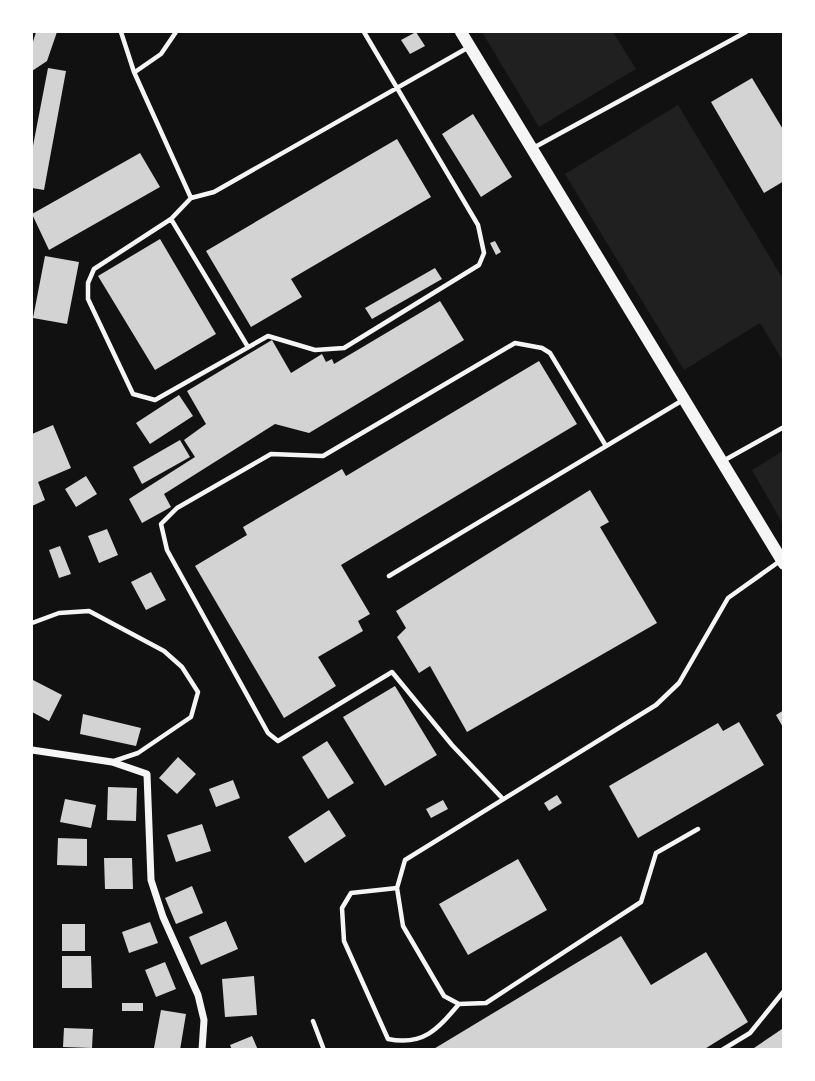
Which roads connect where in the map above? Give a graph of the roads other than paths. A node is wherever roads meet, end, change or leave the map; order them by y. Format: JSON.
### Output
{"nodes":[{"id":1,"x":121,"y":32,"type":"edge"},
{"id":2,"x":176,"y":32,"type":"edge"},
{"id":3,"x":364,"y":32,"type":"edge"},
{"id":4,"x":461,"y":32,"type":"edge"},
{"id":5,"x":746,"y":32,"type":"edge"},
{"id":6,"x":470,"y":46,"type":"junction"},
{"id":7,"x":134,"y":72,"type":"junction"},
{"id":8,"x":397,"y":86,"type":"junction"},
{"id":9,"x":532,"y":149,"type":"junction"},
{"id":10,"x":191,"y":198,"type":"junction"},
{"id":11,"x":171,"y":219,"type":"junction"},
{"id":12,"x":248,"y":347,"type":"junction"},
{"id":13,"x":684,"y":400,"type":"junction"},
{"id":14,"x":783,"y":427,"type":"edge"},
{"id":15,"x":606,"y":446,"type":"junction"},
{"id":16,"x":721,"y":462,"type":"junction"},
{"id":17,"x":782,"y":562,"type":"edge"},
{"id":18,"x":389,"y":576,"type":"dead end"},
{"id":19,"x":32,"y":623,"type":"edge"},
{"id":20,"x":32,"y":750,"type":"edge"},
{"id":21,"x":112,"y":762,"type":"junction"},
{"id":22,"x":503,"y":799,"type":"junction"},
{"id":23,"x":698,"y":829,"type":"dead end"},
{"id":24,"x":397,"y":888,"type":"junction"},
{"id":25,"x":783,"y":991,"type":"edge"},
{"id":26,"x":459,"y":1004,"type":"junction"},
{"id":27,"x":313,"y":1021,"type":"dead end"},
{"id":28,"x":202,"y":1049,"type":"edge"},
{"id":29,"x":324,"y":1049,"type":"edge"},
{"id":30,"x":722,"y":1049,"type":"edge"}],
"edges":[{"from":1,"to":7,"type":"lane"},
{"from":2,"to":7,"type":"lane"},
{"from":3,"to":8,"type":"lane"},
{"from":4,"to":6,"type":"street"},
{"from":5,"to":9,"type":"lane"},
{"from":6,"to":8,"type":"lane"},
{"from":6,"to":9,"type":"street"},
{"from":7,"to":10,"type":"lane"},
{"from":8,"to":10,"type":"lane"},
{"from":8,"to":12,"type":"lane"},
{"from":9,"to":13,"type":"street"},
{"from":10,"to":11,"type":"lane"},
{"from":11,"to":12,"type":"lane"},
{"from":11,"to":12,"type":"lane"},
{"from":13,"to":15,"type":"lane"},
{"from":13,"to":16,"type":"street"},
{"from":14,"to":16,"type":"lane"},
{"from":15,"to":18,"type":"lane"},
{"from":15,"to":22,"type":"lane"},
{"from":16,"to":17,"type":"street"},
{"from":17,"to":22,"type":"lane"},
{"from":19,"to":21,"type":"lane"},
{"from":20,"to":21,"type":"street"},
{"from":21,"to":28,"type":"street"},
{"from":22,"to":24,"type":"lane"},
{"from":23,"to":26,"type":"lane"},
{"from":24,"to":26,"type":"lane"},
{"from":24,"to":26,"type":"lane"},
{"from":25,"to":30,"type":"lane"},
{"from":27,"to":29,"type":"lane"}]}
